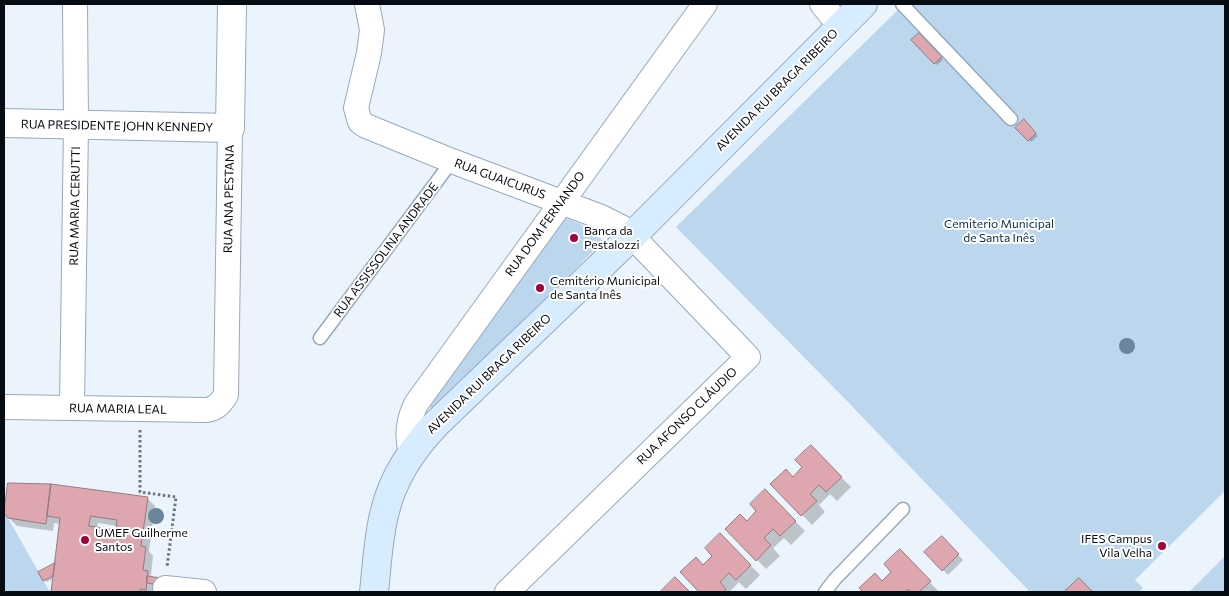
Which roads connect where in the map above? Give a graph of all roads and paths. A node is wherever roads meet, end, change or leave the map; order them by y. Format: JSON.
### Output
{"nodes":[{"id":1,"x":75,"y":4,"type":"edge"},
{"id":2,"x":232,"y":4,"type":"edge"},
{"id":3,"x":366,"y":4,"type":"edge"},
{"id":4,"x":705,"y":4,"type":"edge"},
{"id":5,"x":822,"y":4,"type":"edge"},
{"id":6,"x":863,"y":4,"type":"edge"},
{"id":7,"x":902,"y":4,"type":"edge"},
{"id":8,"x":840,"y":27,"type":"junction"},
{"id":9,"x":1011,"y":119,"type":"dead end"},
{"id":10,"x":4,"y":124,"type":"edge"},
{"id":11,"x":76,"y":124,"type":"junction"},
{"id":12,"x":230,"y":128,"type":"junction"},
{"id":13,"x":452,"y":161,"type":"junction"},
{"id":14,"x":562,"y":202,"type":"junction"},
{"id":15,"x":632,"y":236,"type":"junction"},
{"id":16,"x":320,"y":338,"type":"dead end"},
{"id":17,"x":226,"y":395,"type":"joint"},
{"id":18,"x":4,"y":407,"type":"edge"},
{"id":19,"x":72,"y":408,"type":"junction"},
{"id":20,"x":141,"y":410,"type":"junction"},
{"id":21,"x":411,"y":453,"type":"junction"},
{"id":22,"x":903,"y":509,"type":"dead end"},
{"id":23,"x":165,"y":588,"type":"joint"},
{"id":24,"x":204,"y":592,"type":"edge"},
{"id":25,"x":374,"y":592,"type":"edge"},
{"id":26,"x":507,"y":592,"type":"edge"},
{"id":27,"x":825,"y":592,"type":"edge"}],
"edges":[{"from":1,"to":11,"type":"street","name":"RUA MARIA CERUTTI"},
{"from":2,"to":12,"type":"street","name":"RUA ANA PESTANA"},
{"from":3,"to":13,"type":"street","name":"RUA GUAICURUS"},
{"from":4,"to":14,"type":"street","name":"RUA DOM FERNANDO"},
{"from":5,"to":8,"type":"street"},
{"from":6,"to":8,"type":"main road","name":"AVENIDA RUI BRAGA RIBEIRO"},
{"from":7,"to":9,"type":"lane"},
{"from":8,"to":15,"type":"main road","name":"AVENIDA RUI BRAGA RIBEIRO"},
{"from":10,"to":11,"type":"street","name":"RUA PRESIDENTE JOHN KENNEDY"},
{"from":11,"to":12,"type":"street","name":"RUA PRESIDENTE JOHN KENNEDY"},
{"from":11,"to":19,"type":"street","name":"RUA MARIA CERUTTI"},
{"from":12,"to":17,"type":"street","name":"RUA ANA PESTANA"},
{"from":13,"to":14,"type":"street","name":"RUA GUAICURUS"},
{"from":13,"to":16,"type":"lane","name":"RUA ASSISSOLINA ANDRADE"},
{"from":14,"to":15,"type":"street","name":"RUA GUAICURUS"},
{"from":14,"to":21,"type":"street","name":"RUA DOM FERNANDO"},
{"from":15,"to":21,"type":"main road","name":"AVENIDA RUI BRAGA RIBEIRO"},
{"from":15,"to":26,"type":"street","name":"RUA AFONSO CLÁUDIO"},
{"from":17,"to":20,"type":"street","name":"RUA MARIA LEAL"},
{"from":18,"to":19,"type":"street","name":"RUA MARIA LEAL"},
{"from":19,"to":20,"type":"street","name":"RUA MARIA LEAL"},
{"from":20,"to":23,"type":"path"},
{"from":21,"to":25,"type":"main road","name":"AVENIDA RUI BRAGA RIBEIRO"},
{"from":22,"to":27,"type":"lane"},
{"from":23,"to":24,"type":"street"}]}
